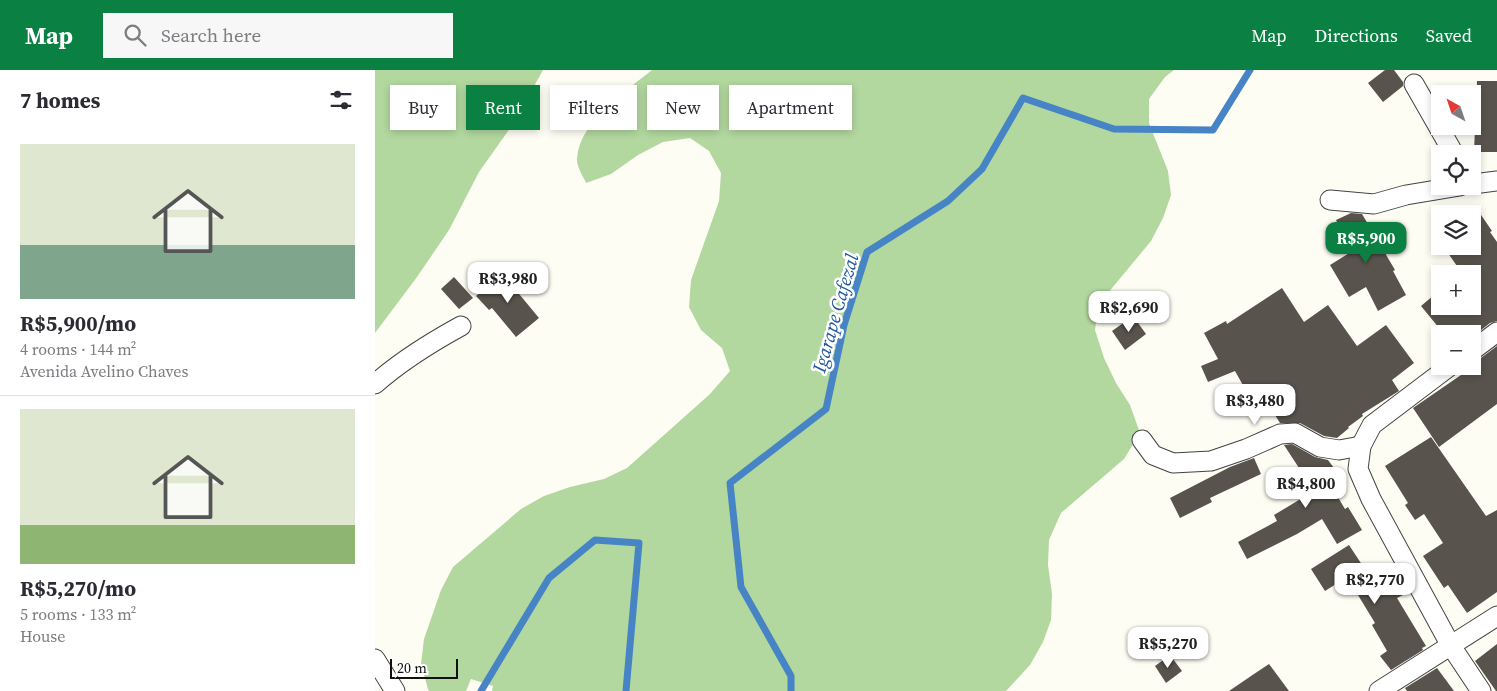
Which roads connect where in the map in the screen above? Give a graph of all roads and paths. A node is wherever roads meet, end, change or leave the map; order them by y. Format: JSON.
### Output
{"nodes":[{"id":1,"x":1414,"y":84,"type":"dead end"},
{"id":2,"x":1449,"y":145,"type":"edge"},
{"id":3,"x":1431,"y":191,"type":"edge"},
{"id":4,"x":1330,"y":200,"type":"dead end"},
{"id":5,"x":461,"y":326,"type":"dead end"},
{"id":6,"x":1497,"y":332,"type":"edge"},
{"id":7,"x":1481,"y":344,"type":"edge"},
{"id":8,"x":1438,"y":375,"type":"edge"},
{"id":9,"x":375,"y":384,"type":"edge"},
{"id":10,"x":1142,"y":440,"type":"dead end"},
{"id":11,"x":1361,"y":446,"type":"junction"},
{"id":12,"x":1497,"y":616,"type":"edge"},
{"id":13,"x":1451,"y":646,"type":"junction"},
{"id":14,"x":375,"y":660,"type":"edge"},
{"id":15,"x":395,"y":691,"type":"edge"},
{"id":16,"x":1379,"y":691,"type":"edge"},
{"id":17,"x":1481,"y":691,"type":"edge"}],
"edges":[{"from":1,"to":2,"type":"street"},
{"from":3,"to":4,"type":"street"},
{"from":5,"to":9,"type":"street"},
{"from":6,"to":7,"type":"street"},
{"from":8,"to":11,"type":"street"},
{"from":10,"to":11,"type":"street"},
{"from":11,"to":13,"type":"street"},
{"from":12,"to":13,"type":"street"},
{"from":13,"to":16,"type":"street"},
{"from":13,"to":17,"type":"street"},
{"from":14,"to":15,"type":"street"}]}
